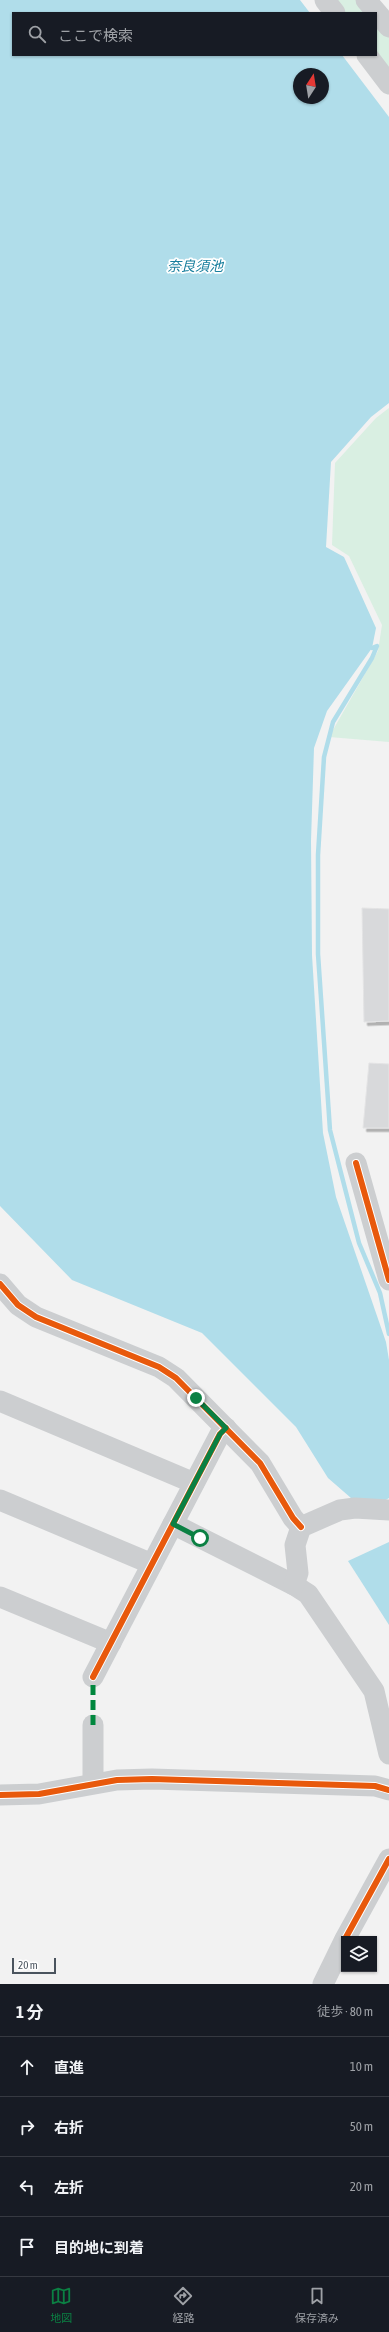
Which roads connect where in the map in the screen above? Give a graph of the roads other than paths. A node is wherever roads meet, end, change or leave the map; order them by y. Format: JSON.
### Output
{"nodes":[{"id":1,"x":325,"y":0,"type":"edge"},
{"id":2,"x":366,"y":0,"type":"edge"},
{"id":3,"x":334,"y":12,"type":"edge"},
{"id":4,"x":376,"y":12,"type":"edge"},
{"id":5,"x":377,"y":13,"type":"edge"},
{"id":6,"x":389,"y":27,"type":"edge"},
{"id":7,"x":368,"y":56,"type":"edge"},
{"id":8,"x":389,"y":84,"type":"edge"},
{"id":9,"x":356,"y":1163,"type":"dead end"},
{"id":10,"x":389,"y":1280,"type":"edge"},
{"id":11,"x":0,"y":1284,"type":"edge"},
{"id":12,"x":9,"y":1303,"type":"edge"},
{"id":13,"x":0,"y":1401,"type":"edge"},
{"id":14,"x":226,"y":1428,"type":"junction"},
{"id":15,"x":194,"y":1483,"type":"junction"},
{"id":16,"x":0,"y":1500,"type":"edge"},
{"id":17,"x":389,"y":1510,"type":"edge"},
{"id":18,"x":173,"y":1524,"type":"junction"},
{"id":19,"x":301,"y":1527,"type":"junction"},
{"id":20,"x":152,"y":1564,"type":"junction"},
{"id":21,"x":294,"y":1585,"type":"junction"},
{"id":22,"x":0,"y":1598,"type":"edge"},
{"id":23,"x":111,"y":1644,"type":"junction"},
{"id":24,"x":93,"y":1677,"type":"dead end"},
{"id":25,"x":93,"y":1725,"type":"dead end"},
{"id":26,"x":389,"y":1754,"type":"edge"},
{"id":27,"x":93,"y":1783,"type":"junction"},
{"id":28,"x":389,"y":1790,"type":"edge"},
{"id":29,"x":0,"y":1795,"type":"edge"},
{"id":30,"x":389,"y":1858,"type":"edge"},
{"id":31,"x":347,"y":1936,"type":"edge"},
{"id":32,"x":341,"y":1948,"type":"edge"},
{"id":33,"x":323,"y":1984,"type":"edge"}],
"edges":[{"from":1,"to":3,"type":"street"},
{"from":2,"to":4,"type":"street"},
{"from":5,"to":6,"type":"street"},
{"from":7,"to":8,"type":"street"},
{"from":9,"to":10,"type":"street"},
{"from":11,"to":12,"type":"street"},
{"from":12,"to":14,"type":"street"},
{"from":13,"to":15,"type":"street"},
{"from":14,"to":15,"type":"street"},
{"from":14,"to":19,"type":"street"},
{"from":15,"to":18,"type":"street"},
{"from":16,"to":20,"type":"street"},
{"from":17,"to":19,"type":"street"},
{"from":18,"to":20,"type":"street"},
{"from":18,"to":21,"type":"street"},
{"from":19,"to":21,"type":"street"},
{"from":20,"to":23,"type":"street"},
{"from":21,"to":26,"type":"street"},
{"from":22,"to":23,"type":"street"},
{"from":23,"to":24,"type":"street"},
{"from":25,"to":27,"type":"street"},
{"from":27,"to":28,"type":"street"},
{"from":27,"to":29,"type":"street"},
{"from":30,"to":31,"type":"street"},
{"from":32,"to":33,"type":"street"}]}
